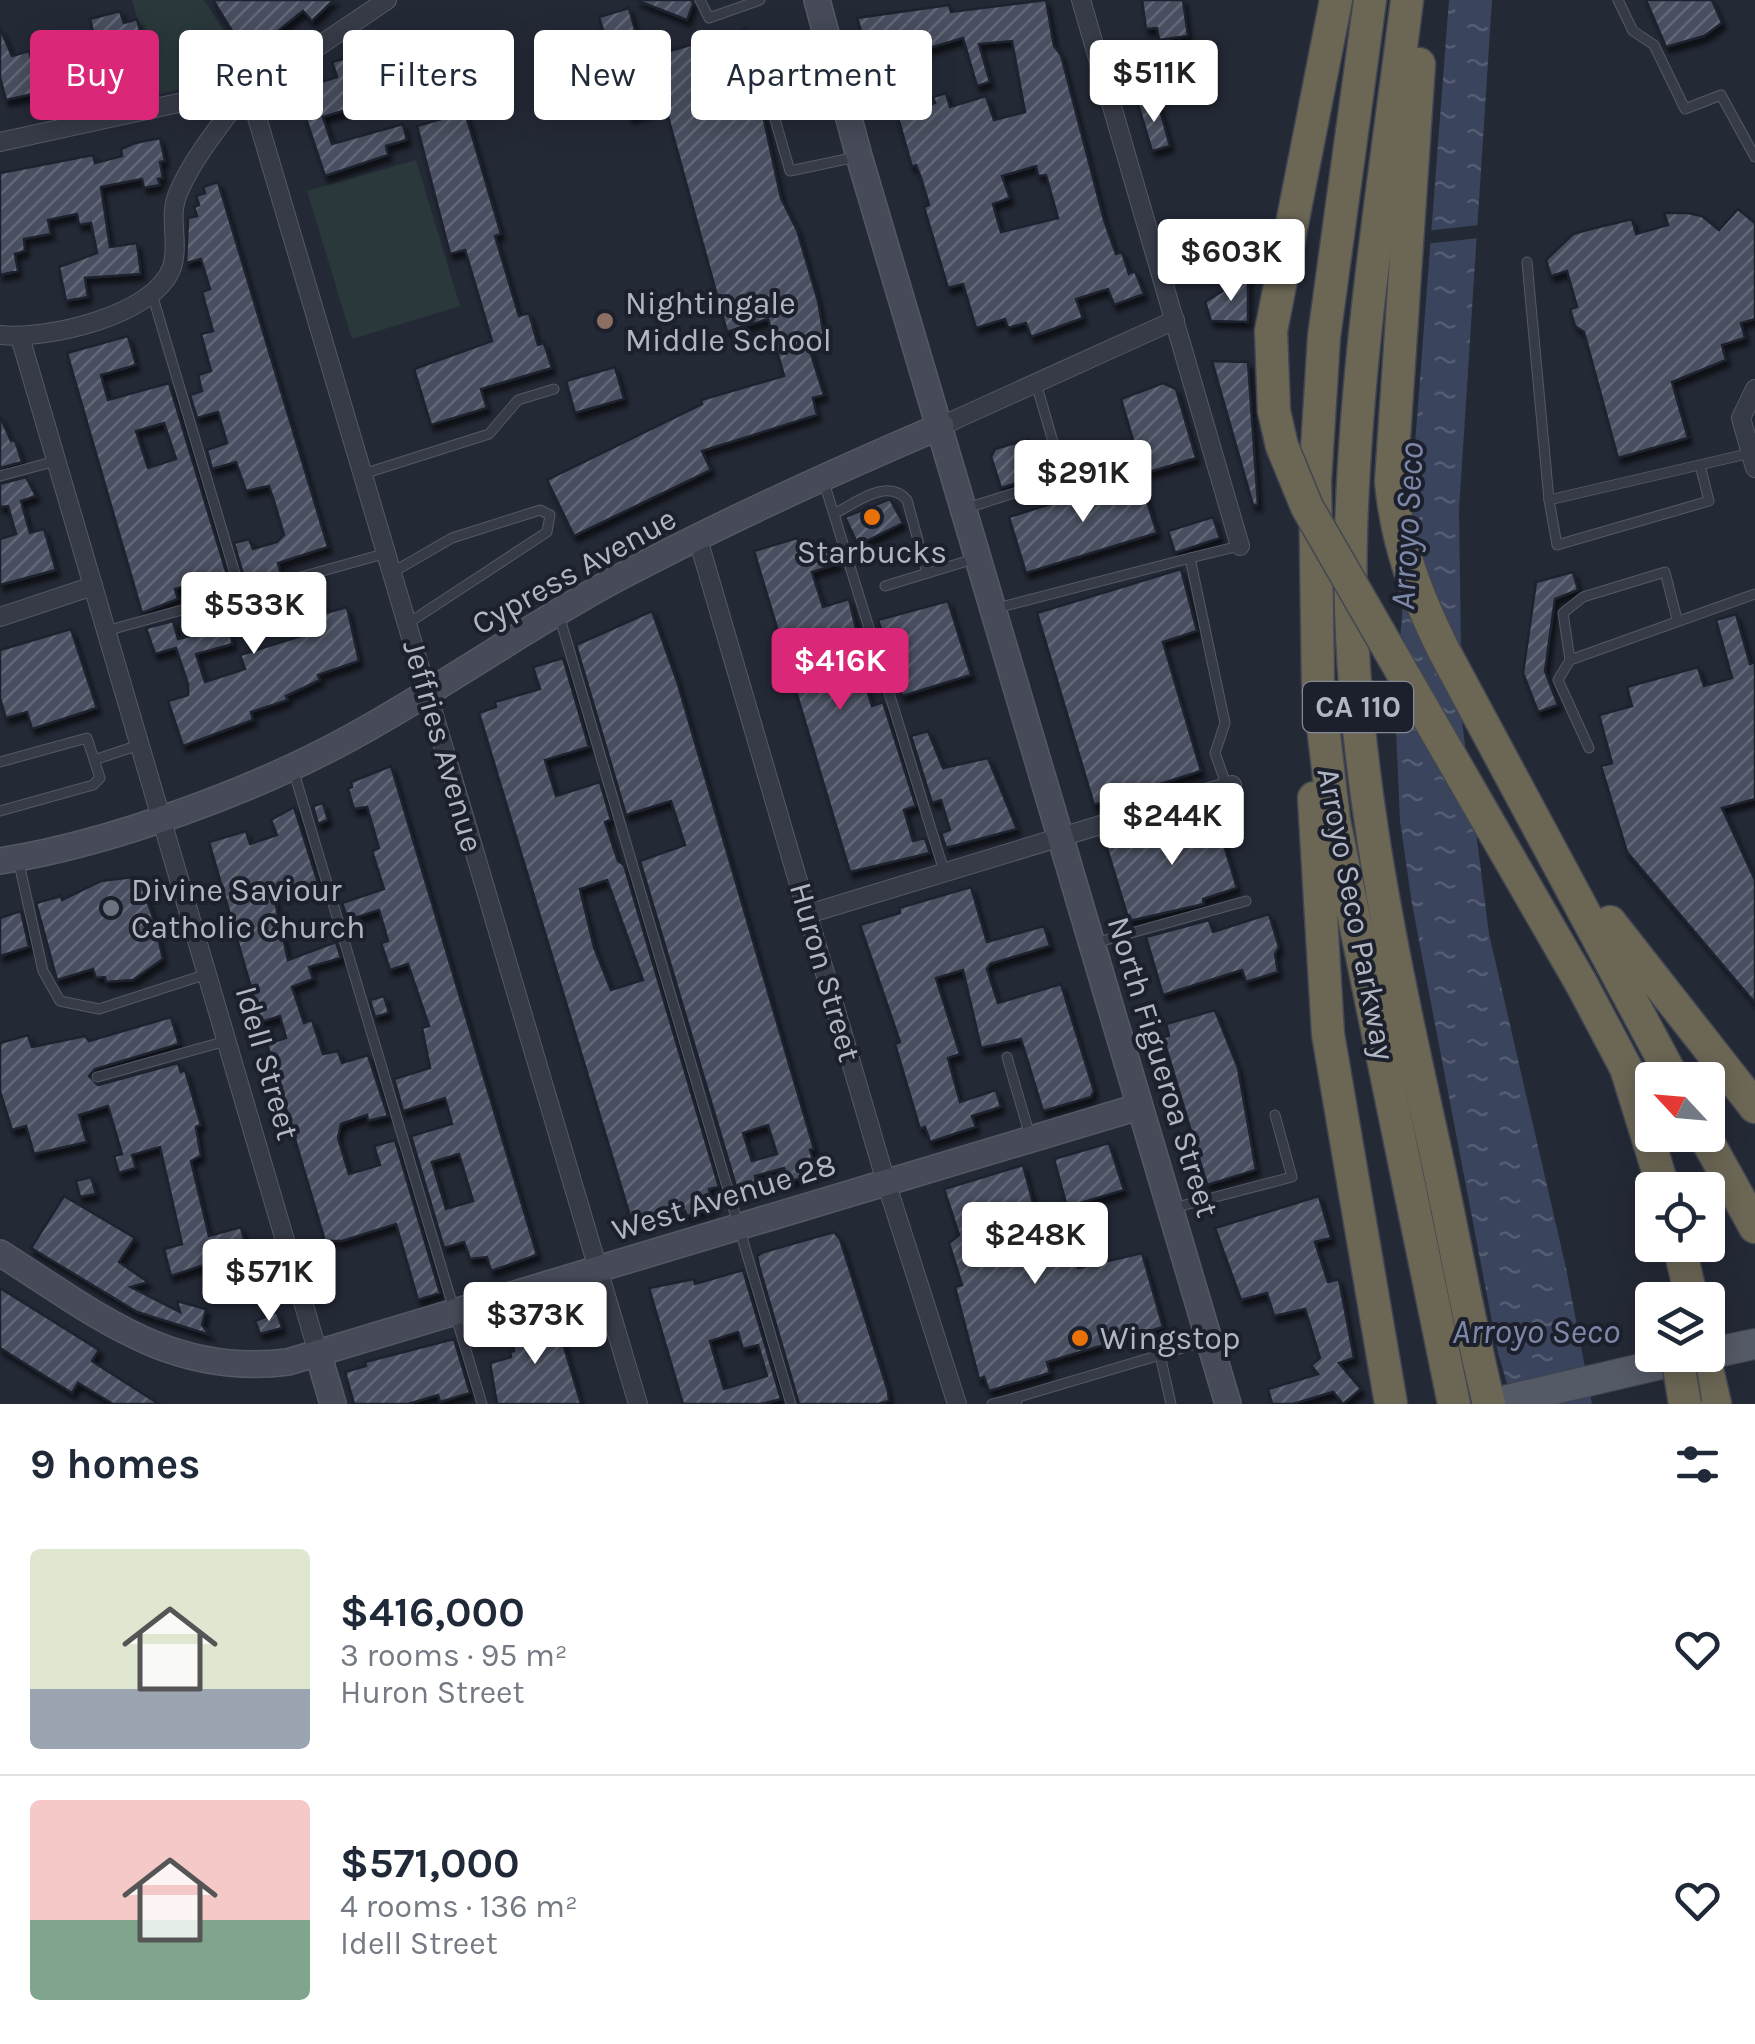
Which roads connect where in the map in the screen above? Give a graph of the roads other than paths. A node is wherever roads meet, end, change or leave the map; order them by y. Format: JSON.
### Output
{"nodes":[{"id":1,"x":388,"y":0,"type":"edge"},
{"id":2,"x":700,"y":0,"type":"edge"},
{"id":3,"x":760,"y":0,"type":"edge"},
{"id":4,"x":826,"y":0,"type":"edge"},
{"id":5,"x":1080,"y":0,"type":"edge"},
{"id":6,"x":1336,"y":0,"type":"edge"},
{"id":7,"x":1370,"y":0,"type":"edge"},
{"id":8,"x":1407,"y":0,"type":"edge"},
{"id":9,"x":1424,"y":0,"type":"edge"},
{"id":10,"x":1618,"y":0,"type":"edge"},
{"id":11,"x":818,"y":1,"type":"edge"},
{"id":12,"x":824,"y":30,"type":"edge"},
{"id":13,"x":323,"y":44,"type":"edge"},
{"id":14,"x":179,"y":103,"type":"edge"},
{"id":15,"x":227,"y":120,"type":"edge"},
{"id":16,"x":258,"y":120,"type":"edge"},
{"id":17,"x":775,"y":120,"type":"edge"},
{"id":18,"x":848,"y":120,"type":"edge"},
{"id":19,"x":0,"y":142,"type":"edge"},
{"id":20,"x":859,"y":156,"type":"junction"},
{"id":21,"x":1755,"y":157,"type":"edge"},
{"id":22,"x":1528,"y":262,"type":"dead end"},
{"id":23,"x":152,"y":294,"type":"junction"},
{"id":24,"x":1175,"y":320,"type":"junction"},
{"id":25,"x":0,"y":335,"type":"edge"},
{"id":26,"x":20,"y":338,"type":"junction"},
{"id":27,"x":1036,"y":383,"type":"junction"},
{"id":28,"x":554,"y":389,"type":"dead end"},
{"id":29,"x":1755,"y":389,"type":"edge"},
{"id":30,"x":941,"y":426,"type":"junction"},
{"id":31,"x":1753,"y":460,"type":"edge"},
{"id":32,"x":56,"y":461,"type":"junction"},
{"id":33,"x":1700,"y":464,"type":"junction"},
{"id":34,"x":363,"y":474,"type":"junction"},
{"id":35,"x":0,"y":476,"type":"edge"},
{"id":36,"x":822,"y":477,"type":"junction"},
{"id":37,"x":1549,"y":500,"type":"junction"},
{"id":38,"x":965,"y":508,"type":"junction"},
{"id":39,"x":834,"y":514,"type":"junction"},
{"id":40,"x":698,"y":539,"type":"junction"},
{"id":41,"x":1240,"y":546,"type":"joint"},
{"id":42,"x":386,"y":554,"type":"junction"},
{"id":43,"x":980,"y":558,"type":"junction"},
{"id":44,"x":1190,"y":558,"type":"junction"},
{"id":45,"x":392,"y":573,"type":"junction"},
{"id":46,"x":927,"y":573,"type":"junction"},
{"id":47,"x":92,"y":586,"type":"junction"},
{"id":48,"x":886,"y":586,"type":"dead end"},
{"id":49,"x":240,"y":594,"type":"junction"},
{"id":50,"x":1755,"y":594,"type":"edge"},
{"id":51,"x":994,"y":608,"type":"junction"},
{"id":52,"x":558,"y":613,"type":"junction"},
{"id":53,"x":0,"y":616,"type":"edge"},
{"id":54,"x":1677,"y":619,"type":"junction"},
{"id":55,"x":407,"y":624,"type":"junction"},
{"id":56,"x":106,"y":631,"type":"junction"},
{"id":57,"x":1570,"y":660,"type":"junction"},
{"id":58,"x":1318,"y":683,"type":"junction"},
{"id":59,"x":428,"y":692,"type":"junction"},
{"id":60,"x":139,"y":745,"type":"junction"},
{"id":61,"x":1589,"y":748,"type":"dead end"},
{"id":62,"x":97,"y":759,"type":"junction"},
{"id":63,"x":0,"y":762,"type":"edge"},
{"id":64,"x":292,"y":766,"type":"junction"},
{"id":65,"x":1230,"y":786,"type":"joint"},
{"id":66,"x":0,"y":811,"type":"edge"},
{"id":67,"x":160,"y":818,"type":"junction"},
{"id":68,"x":1536,"y":820,"type":"junction"},
{"id":69,"x":1061,"y":837,"type":"junction"},
{"id":70,"x":9,"y":859,"type":"edge"},
{"id":71,"x":944,"y":871,"type":"junction"},
{"id":72,"x":1246,"y":900,"type":"dead end"},
{"id":73,"x":808,"y":914,"type":"junction"},
{"id":74,"x":1092,"y":944,"type":"junction"},
{"id":75,"x":206,"y":974,"type":"junction"},
{"id":76,"x":226,"y":1041,"type":"junction"},
{"id":77,"x":1007,"y":1057,"type":"dead end"},
{"id":78,"x":1664,"y":1062,"type":"edge"},
{"id":79,"x":96,"y":1077,"type":"dead end"},
{"id":80,"x":1635,"y":1094,"type":"edge"},
{"id":81,"x":1138,"y":1107,"type":"junction"},
{"id":82,"x":1755,"y":1107,"type":"edge"},
{"id":83,"x":1275,"y":1115,"type":"dead end"},
{"id":84,"x":1031,"y":1138,"type":"junction"},
{"id":85,"x":1713,"y":1152,"type":"edge"},
{"id":86,"x":886,"y":1182,"type":"junction"},
{"id":87,"x":1171,"y":1209,"type":"junction"},
{"id":88,"x":738,"y":1227,"type":"junction"},
{"id":89,"x":1755,"y":1228,"type":"edge"},
{"id":90,"x":0,"y":1253,"type":"edge"},
{"id":91,"x":598,"y":1269,"type":"junction"},
{"id":92,"x":456,"y":1312,"type":"junction"},
{"id":93,"x":1210,"y":1339,"type":"junction"},
{"id":94,"x":1755,"y":1344,"type":"edge"},
{"id":95,"x":1725,"y":1350,"type":"edge"},
{"id":96,"x":318,"y":1353,"type":"junction"},
{"id":97,"x":1160,"y":1354,"type":"junction"},
{"id":98,"x":1635,"y":1368,"type":"edge"},
{"id":99,"x":1680,"y":1372,"type":"edge"},
{"id":100,"x":1708,"y":1372,"type":"edge"},
{"id":101,"x":1016,"y":1401,"type":"edge"},
{"id":102,"x":333,"y":1404,"type":"edge"},
{"id":103,"x":482,"y":1404,"type":"edge"},
{"id":104,"x":638,"y":1404,"type":"edge"},
{"id":105,"x":791,"y":1404,"type":"edge"},
{"id":106,"x":956,"y":1404,"type":"edge"},
{"id":107,"x":992,"y":1404,"type":"edge"},
{"id":108,"x":1172,"y":1404,"type":"edge"},
{"id":109,"x":1228,"y":1404,"type":"edge"},
{"id":110,"x":1391,"y":1404,"type":"edge"},
{"id":111,"x":1454,"y":1404,"type":"edge"},
{"id":112,"x":1489,"y":1404,"type":"edge"},
{"id":113,"x":1685,"y":1404,"type":"edge"},
{"id":114,"x":1716,"y":1404,"type":"edge"}],
"edges":[{"from":1,"to":13,"type":"street"},
{"from":2,"to":3,"type":"lane"},
{"from":4,"to":11,"type":"street"},
{"from":5,"to":24,"type":"street"},
{"from":6,"to":80,"type":"highway","bridge":true},
{"from":7,"to":58,"type":"highway","name":"Arroyo Seco Parkway","number":"CA 110"},
{"from":8,"to":112,"type":"highway","name":"Arroyo Seco Parkway","number":"CA 110"},
{"from":9,"to":68,"type":"highway"},
{"from":10,"to":21,"type":"lane"},
{"from":11,"to":12,"type":"street","name":"North Figueroa Street"},
{"from":14,"to":19,"type":"street"},
{"from":15,"to":23,"type":"street"},
{"from":16,"to":34,"type":"street","name":"Jeffries Avenue"},
{"from":17,"to":20,"type":"lane"},
{"from":18,"to":20,"type":"street","name":"North Figueroa Street"},
{"from":20,"to":30,"type":"street","name":"North Figueroa Street"},
{"from":22,"to":37,"type":"lane"},
{"from":23,"to":26,"type":"street"},
{"from":23,"to":49,"type":"lane"},
{"from":24,"to":27,"type":"street","name":"Cypress Avenue"},
{"from":24,"to":41,"type":"street"},
{"from":25,"to":26,"type":"street"},
{"from":26,"to":32,"type":"street","name":"Idell Street"},
{"from":27,"to":30,"type":"street","name":"Cypress Avenue"},
{"from":27,"to":38,"type":"lane"},
{"from":28,"to":34,"type":"lane"},
{"from":29,"to":31,"type":"street"},
{"from":30,"to":36,"type":"street","name":"Cypress Avenue"},
{"from":30,"to":38,"type":"street","name":"North Figueroa Street"},
{"from":31,"to":33,"type":"lane"},
{"from":32,"to":35,"type":"lane"},
{"from":32,"to":47,"type":"street","name":"Idell Street"},
{"from":33,"to":37,"type":"lane"},
{"from":33,"to":37,"type":"lane"},
{"from":34,"to":42,"type":"street","name":"Jeffries Avenue"},
{"from":36,"to":39,"type":"lane"},
{"from":36,"to":40,"type":"street","name":"Cypress Avenue"},
{"from":38,"to":43,"type":"street","name":"North Figueroa Street"},
{"from":39,"to":46,"type":"lane"},
{"from":39,"to":71,"type":"lane"},
{"from":40,"to":52,"type":"street","name":"Cypress Avenue"},
{"from":40,"to":73,"type":"street","name":"Huron Street"},
{"from":41,"to":44,"type":"lane"},
{"from":42,"to":45,"type":"street","name":"Jeffries Avenue"},
{"from":42,"to":49,"type":"lane"},
{"from":43,"to":46,"type":"lane"},
{"from":43,"to":51,"type":"street","name":"North Figueroa Street"},
{"from":44,"to":51,"type":"lane"},
{"from":44,"to":65,"type":"lane"},
{"from":45,"to":55,"type":"street","name":"Jeffries Avenue"},
{"from":45,"to":55,"type":"lane"},
{"from":46,"to":48,"type":"lane"},
{"from":47,"to":53,"type":"street"},
{"from":47,"to":56,"type":"street","name":"Idell Street"},
{"from":49,"to":56,"type":"lane"},
{"from":50,"to":54,"type":"lane"},
{"from":51,"to":69,"type":"street","name":"North Figueroa Street"},
{"from":52,"to":59,"type":"street","name":"Cypress Avenue"},
{"from":52,"to":88,"type":"lane"},
{"from":54,"to":57,"type":"lane"},
{"from":54,"to":57,"type":"lane"},
{"from":55,"to":59,"type":"street","name":"Jeffries Avenue"},
{"from":56,"to":60,"type":"street","name":"Idell Street"},
{"from":57,"to":61,"type":"lane"},
{"from":58,"to":110,"type":"highway"},
{"from":58,"to":111,"type":"highway","name":"Arroyo Seco Parkway","number":"CA 110"},
{"from":59,"to":64,"type":"street","name":"Cypress Avenue"},
{"from":59,"to":91,"type":"street","name":"Jeffries Avenue"},
{"from":60,"to":62,"type":"lane"},
{"from":60,"to":67,"type":"street","name":"Idell Street"},
{"from":62,"to":63,"type":"lane"},
{"from":62,"to":66,"type":"lane"},
{"from":64,"to":67,"type":"street","name":"Cypress Avenue"},
{"from":64,"to":92,"type":"lane"},
{"from":65,"to":69,"type":"street"},
{"from":67,"to":70,"type":"street","name":"Cypress Avenue"},
{"from":67,"to":75,"type":"street","name":"Idell Street"},
{"from":68,"to":78,"type":"highway"},
{"from":68,"to":82,"type":"highway"},
{"from":69,"to":71,"type":"street"},
{"from":69,"to":74,"type":"street","name":"North Figueroa Street"},
{"from":70,"to":75,"type":"lane"},
{"from":71,"to":73,"type":"street"},
{"from":72,"to":74,"type":"lane"},
{"from":73,"to":86,"type":"street","name":"Huron Street"},
{"from":74,"to":81,"type":"street","name":"North Figueroa Street"},
{"from":75,"to":76,"type":"street","name":"Idell Street"},
{"from":76,"to":79,"type":"lane"},
{"from":76,"to":96,"type":"street","name":"Idell Street"},
{"from":77,"to":84,"type":"lane"},
{"from":81,"to":84,"type":"street","name":"West Avenue 28"},
{"from":81,"to":87,"type":"street","name":"North Figueroa Street"},
{"from":83,"to":87,"type":"lane"},
{"from":84,"to":86,"type":"street","name":"West Avenue 28"},
{"from":85,"to":89,"type":"highway"},
{"from":86,"to":88,"type":"street","name":"West Avenue 28"},
{"from":86,"to":106,"type":"street","name":"Huron Street"},
{"from":87,"to":93,"type":"street","name":"North Figueroa Street"},
{"from":88,"to":91,"type":"street","name":"West Avenue 28"},
{"from":88,"to":105,"type":"lane"},
{"from":90,"to":96,"type":"street","name":"West Avenue 28"},
{"from":91,"to":92,"type":"street","name":"West Avenue 28"},
{"from":91,"to":104,"type":"street","name":"Jeffries Avenue"},
{"from":92,"to":96,"type":"street","name":"West Avenue 28"},
{"from":92,"to":103,"type":"lane"},
{"from":93,"to":97,"type":"lane"},
{"from":93,"to":109,"type":"street","name":"North Figueroa Street"},
{"from":94,"to":95,"type":"main road"},
{"from":96,"to":102,"type":"street","name":"Idell Street"},
{"from":97,"to":101,"type":"lane"},
{"from":97,"to":108,"type":"lane"},
{"from":98,"to":112,"type":"main road"},
{"from":99,"to":113,"type":"highway","bridge":true},
{"from":100,"to":114,"type":"highway"},
{"from":101,"to":107,"type":"lane"}]}
